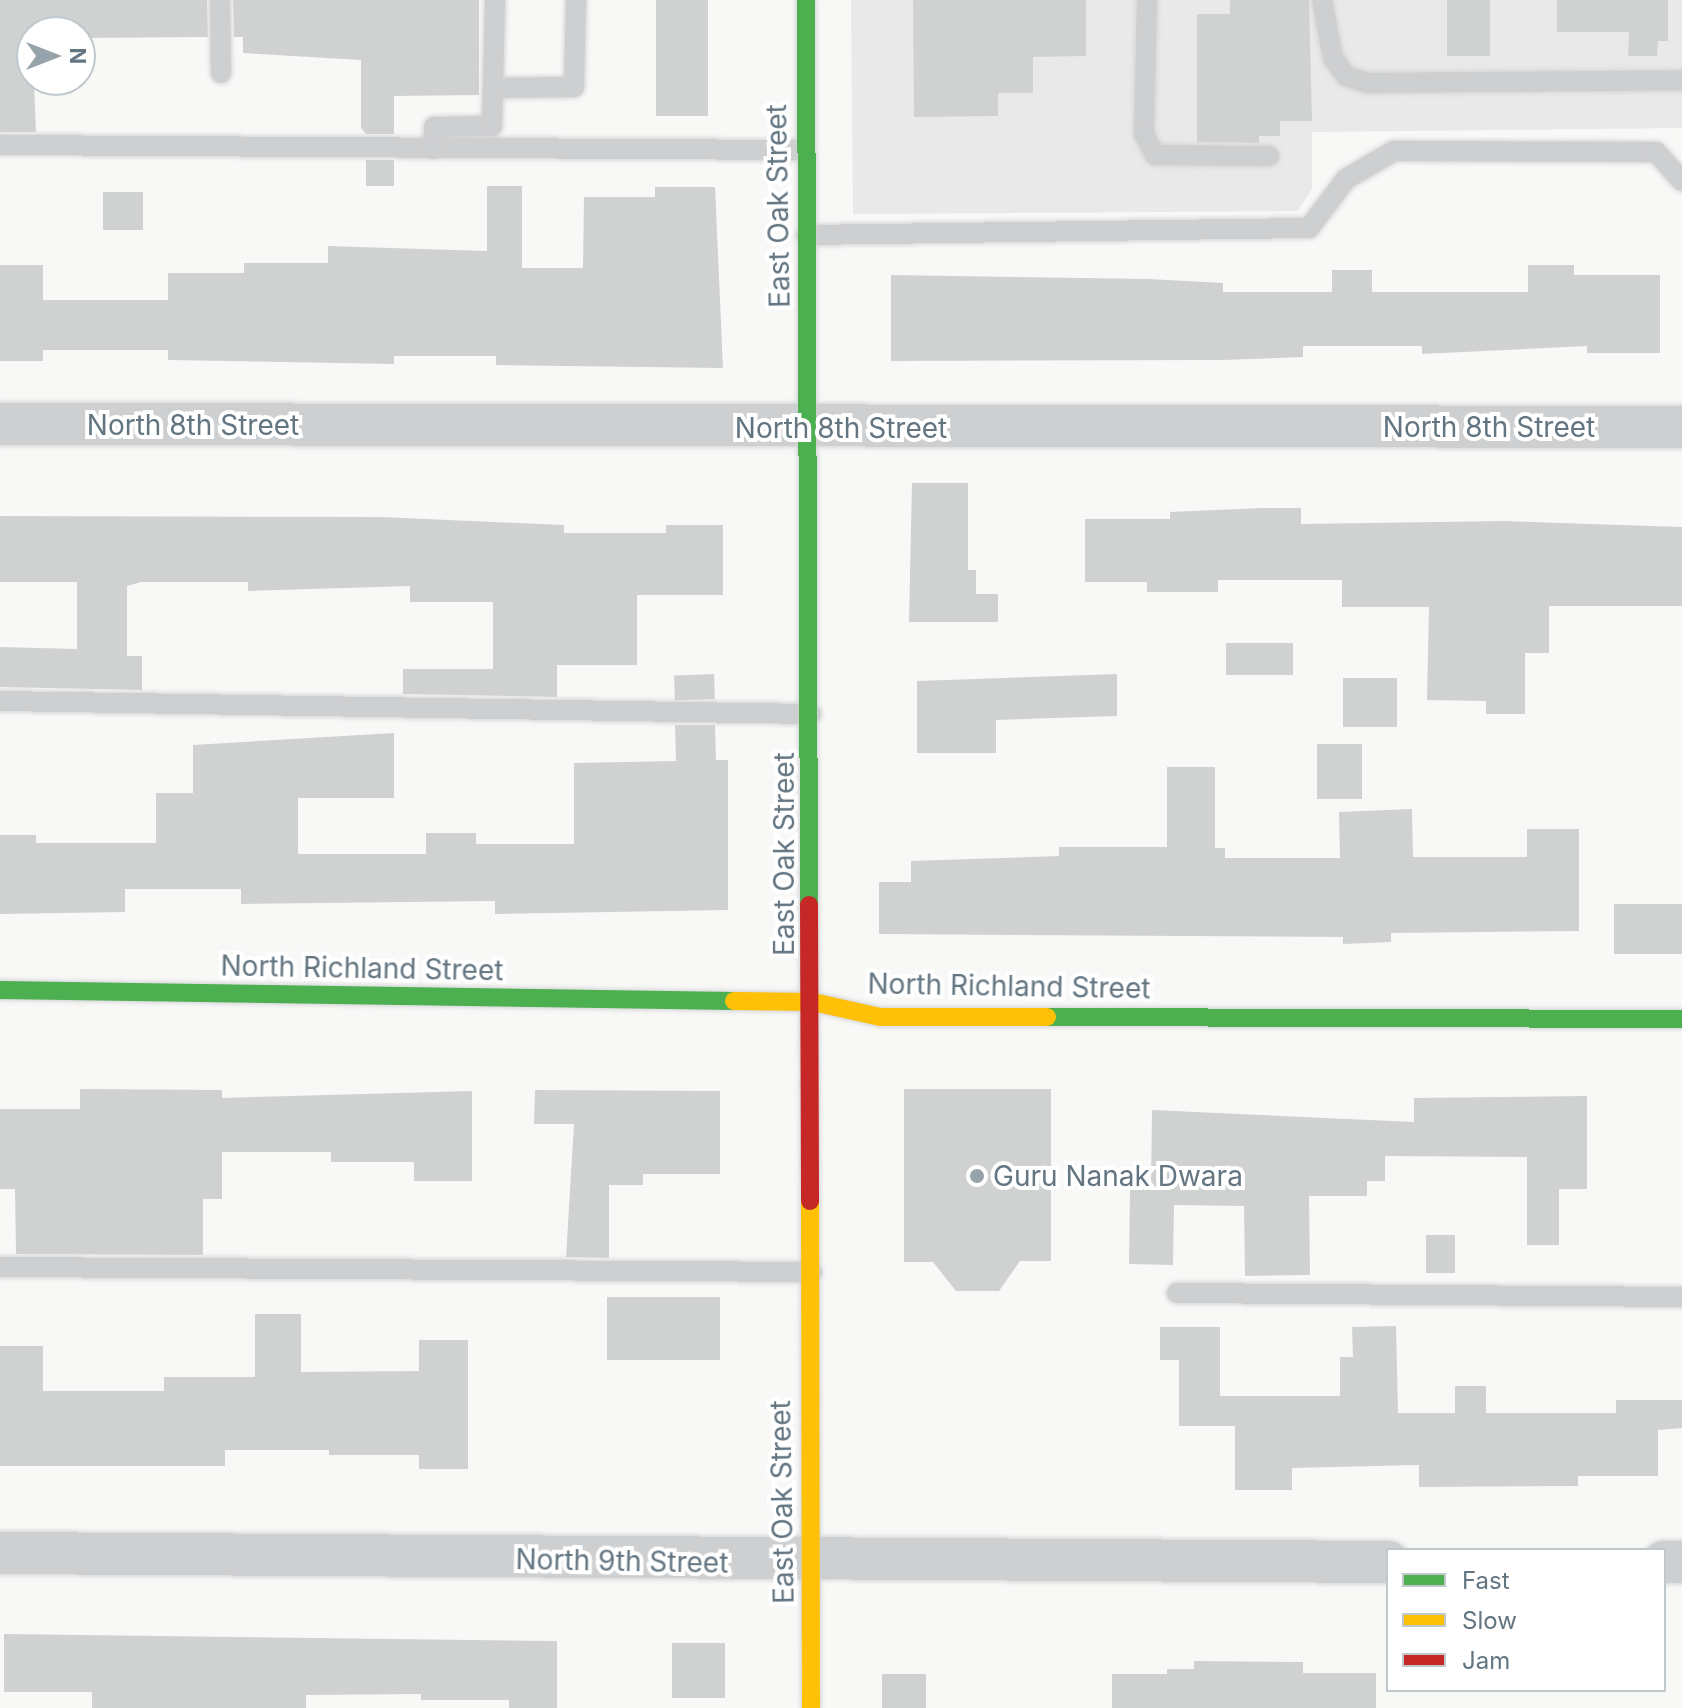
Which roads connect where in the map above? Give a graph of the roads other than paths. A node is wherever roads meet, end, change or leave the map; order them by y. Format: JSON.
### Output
{"nodes":[{"id":1,"x":220,"y":0,"type":"edge"},
{"id":2,"x":495,"y":0,"type":"edge"},
{"id":3,"x":576,"y":0,"type":"edge"},
{"id":4,"x":806,"y":0,"type":"edge"},
{"id":5,"x":1147,"y":0,"type":"edge"},
{"id":6,"x":1322,"y":0,"type":"edge"},
{"id":7,"x":221,"y":73,"type":"dead end"},
{"id":8,"x":1682,"y":80,"type":"edge"},
{"id":9,"x":493,"y":88,"type":"junction"},
{"id":10,"x":0,"y":145,"type":"edge"},
{"id":11,"x":433,"y":149,"type":"junction"},
{"id":12,"x":804,"y":150,"type":"junction"},
{"id":13,"x":1269,"y":156,"type":"dead end"},
{"id":14,"x":1682,"y":181,"type":"edge"},
{"id":15,"x":806,"y":235,"type":"junction"},
{"id":16,"x":0,"y":424,"type":"edge"},
{"id":17,"x":1682,"y":427,"type":"edge"},
{"id":18,"x":809,"y":429,"type":"junction"},
{"id":19,"x":0,"y":701,"type":"edge"},
{"id":20,"x":811,"y":714,"type":"junction"},
{"id":21,"x":0,"y":990,"type":"edge"},
{"id":22,"x":813,"y":1002,"type":"junction"},
{"id":23,"x":1682,"y":1019,"type":"edge"},
{"id":24,"x":0,"y":1267,"type":"edge"},
{"id":25,"x":812,"y":1272,"type":"junction"},
{"id":26,"x":1177,"y":1293,"type":"dead end"},
{"id":27,"x":1682,"y":1297,"type":"edge"},
{"id":28,"x":0,"y":1553,"type":"edge"},
{"id":29,"x":1386,"y":1562,"type":"edge"},
{"id":30,"x":811,"y":1563,"type":"junction"},
{"id":31,"x":811,"y":1708,"type":"edge"}],
"edges":[{"from":1,"to":7,"type":"lane"},
{"from":2,"to":9,"type":"lane"},
{"from":3,"to":9,"type":"lane"},
{"from":4,"to":12,"type":"street","name":"East Oak Street"},
{"from":5,"to":13,"type":"lane"},
{"from":6,"to":8,"type":"lane"},
{"from":9,"to":11,"type":"lane"},
{"from":10,"to":11,"type":"lane"},
{"from":11,"to":12,"type":"lane"},
{"from":12,"to":15,"type":"street","name":"East Oak Street"},
{"from":14,"to":15,"type":"lane"},
{"from":15,"to":18,"type":"street","name":"East Oak Street"},
{"from":16,"to":18,"type":"street","name":"North 8th Street"},
{"from":17,"to":18,"type":"street","name":"North 8th Street"},
{"from":18,"to":20,"type":"street","name":"East Oak Street"},
{"from":19,"to":20,"type":"lane"},
{"from":20,"to":22,"type":"street","name":"East Oak Street"},
{"from":21,"to":22,"type":"street","name":"North Richland Street"},
{"from":22,"to":23,"type":"street","name":"North Richland Street"},
{"from":22,"to":25,"type":"street","name":"East Oak Street"},
{"from":24,"to":25,"type":"lane"},
{"from":25,"to":30,"type":"street","name":"East Oak Street"},
{"from":26,"to":27,"type":"lane"},
{"from":28,"to":30,"type":"street","name":"North 9th Street"},
{"from":29,"to":30,"type":"street","name":"North 9th Street"},
{"from":30,"to":31,"type":"street","name":"East Oak Street"}]}
